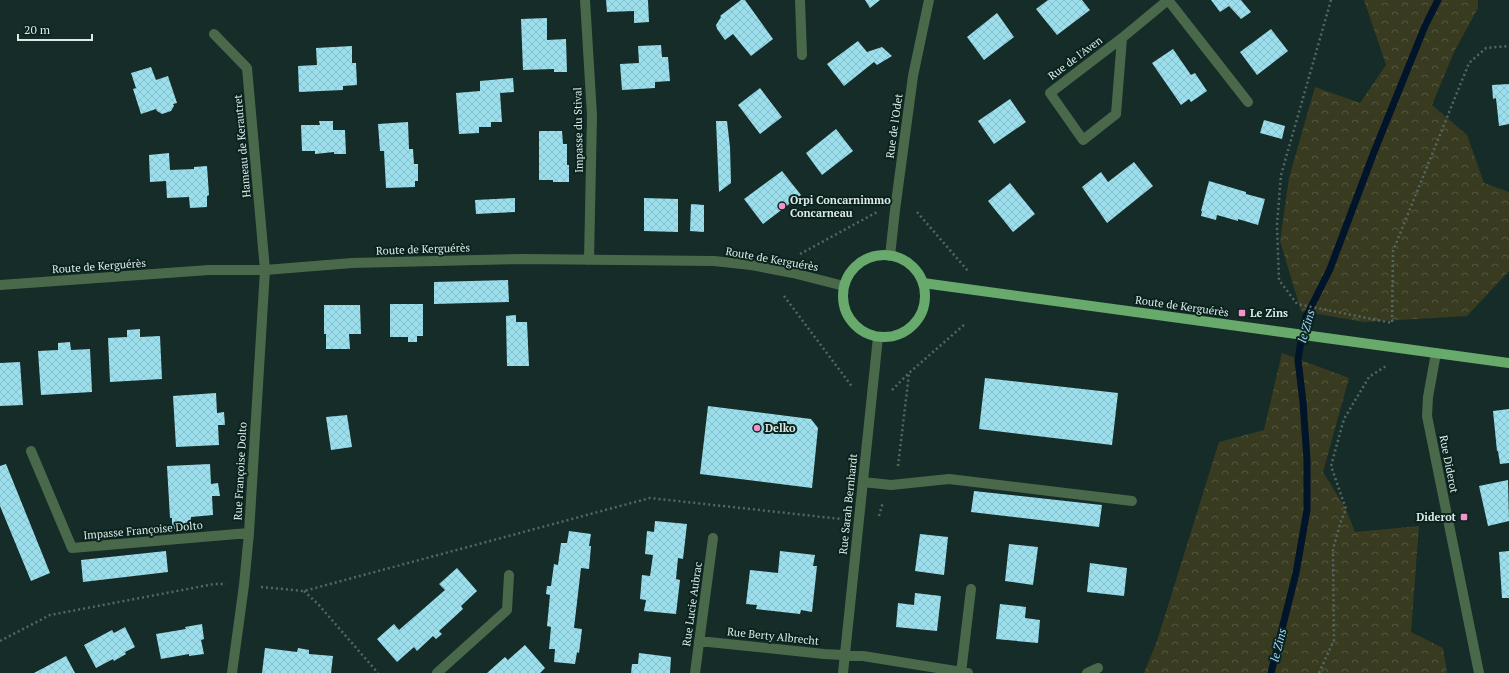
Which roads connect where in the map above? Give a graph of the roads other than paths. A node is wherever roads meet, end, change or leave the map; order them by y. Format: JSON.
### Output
{"nodes":[{"id":1,"x":585,"y":0,"type":"edge"},
{"id":2,"x":800,"y":0,"type":"edge"},
{"id":3,"x":929,"y":0,"type":"edge"},
{"id":4,"x":1168,"y":0,"type":"edge"},
{"id":5,"x":214,"y":34,"type":"dead end"},
{"id":6,"x":1122,"y":38,"type":"junction"},
{"id":7,"x":802,"y":55,"type":"dead end"},
{"id":8,"x":1248,"y":102,"type":"dead end"},
{"id":9,"x":890,"y":256,"type":"junction"},
{"id":10,"x":589,"y":260,"type":"junction"},
{"id":11,"x":265,"y":270,"type":"junction"},
{"id":12,"x":923,"y":283,"type":"junction"},
{"id":13,"x":0,"y":285,"type":"edge"},
{"id":14,"x":844,"y":286,"type":"junction"},
{"id":15,"x":878,"y":337,"type":"junction"},
{"id":16,"x":1436,"y":353,"type":"junction"},
{"id":17,"x":1509,"y":363,"type":"edge"},
{"id":18,"x":31,"y":451,"type":"dead end"},
{"id":19,"x":863,"y":482,"type":"junction"},
{"id":20,"x":1132,"y":501,"type":"dead end"},
{"id":21,"x":249,"y":533,"type":"junction"},
{"id":22,"x":713,"y":538,"type":"dead end"},
{"id":23,"x":510,"y":575,"type":"dead end"},
{"id":24,"x":971,"y":589,"type":"dead end"},
{"id":25,"x":699,"y":641,"type":"junction"},
{"id":26,"x":844,"y":656,"type":"junction"},
{"id":27,"x":1098,"y":668,"type":"dead end"},
{"id":28,"x":232,"y":673,"type":"edge"},
{"id":29,"x":437,"y":673,"type":"edge"},
{"id":30,"x":695,"y":673,"type":"edge"},
{"id":31,"x":843,"y":673,"type":"edge"},
{"id":32,"x":963,"y":673,"type":"edge"},
{"id":33,"x":1087,"y":673,"type":"edge"},
{"id":34,"x":1479,"y":673,"type":"edge"}],
"edges":[{"from":1,"to":10,"type":"street","name":"Impasse du Stival"},
{"from":2,"to":7,"type":"street"},
{"from":3,"to":9,"type":"street","name":"Rue de l'Odet"},
{"from":4,"to":6,"type":"street","name":"Rue de l'Aven"},
{"from":4,"to":8,"type":"street","name":"Rue de l'Aven"},
{"from":5,"to":11,"type":"street","name":"Hameau de Kerautret"},
{"from":6,"to":6,"type":"street","name":"Rue de l'Aven"},
{"from":9,"to":12,"type":"main road"},
{"from":9,"to":14,"type":"main road"},
{"from":10,"to":11,"type":"street","name":"Route de Kerguérès"},
{"from":10,"to":14,"type":"street","name":"Route de Kerguérès"},
{"from":11,"to":13,"type":"street","name":"Route de Kerguérès"},
{"from":11,"to":21,"type":"street","name":"Rue Françoise Dolto"},
{"from":12,"to":15,"type":"main road"},
{"from":12,"to":16,"type":"main road","name":"Route de Kerguérès"},
{"from":14,"to":15,"type":"main road"},
{"from":15,"to":19,"type":"street","name":"Rue Sarah Bernhardt"},
{"from":16,"to":17,"type":"main road","name":"Route de Kerguérès"},
{"from":16,"to":34,"type":"street","name":"Rue Diderot"},
{"from":18,"to":21,"type":"street","name":"Impasse Françoise Dolto"},
{"from":19,"to":20,"type":"street"},
{"from":19,"to":26,"type":"street","name":"Rue Sarah Bernhardt"},
{"from":21,"to":28,"type":"street","name":"Rue Françoise Dolto"},
{"from":22,"to":25,"type":"street","name":"Rue Lucie Aubrac"},
{"from":23,"to":29,"type":"street"},
{"from":24,"to":32,"type":"street"},
{"from":25,"to":26,"type":"street","name":"Rue Berty Albrecht"},
{"from":25,"to":30,"type":"street","name":"Rue Lucie Aubrac"},
{"from":26,"to":31,"type":"street","name":"Rue Sarah Bernhardt"},
{"from":26,"to":32,"type":"street","name":"Rue Berty Albrecht"},
{"from":27,"to":33,"type":"street"}]}
